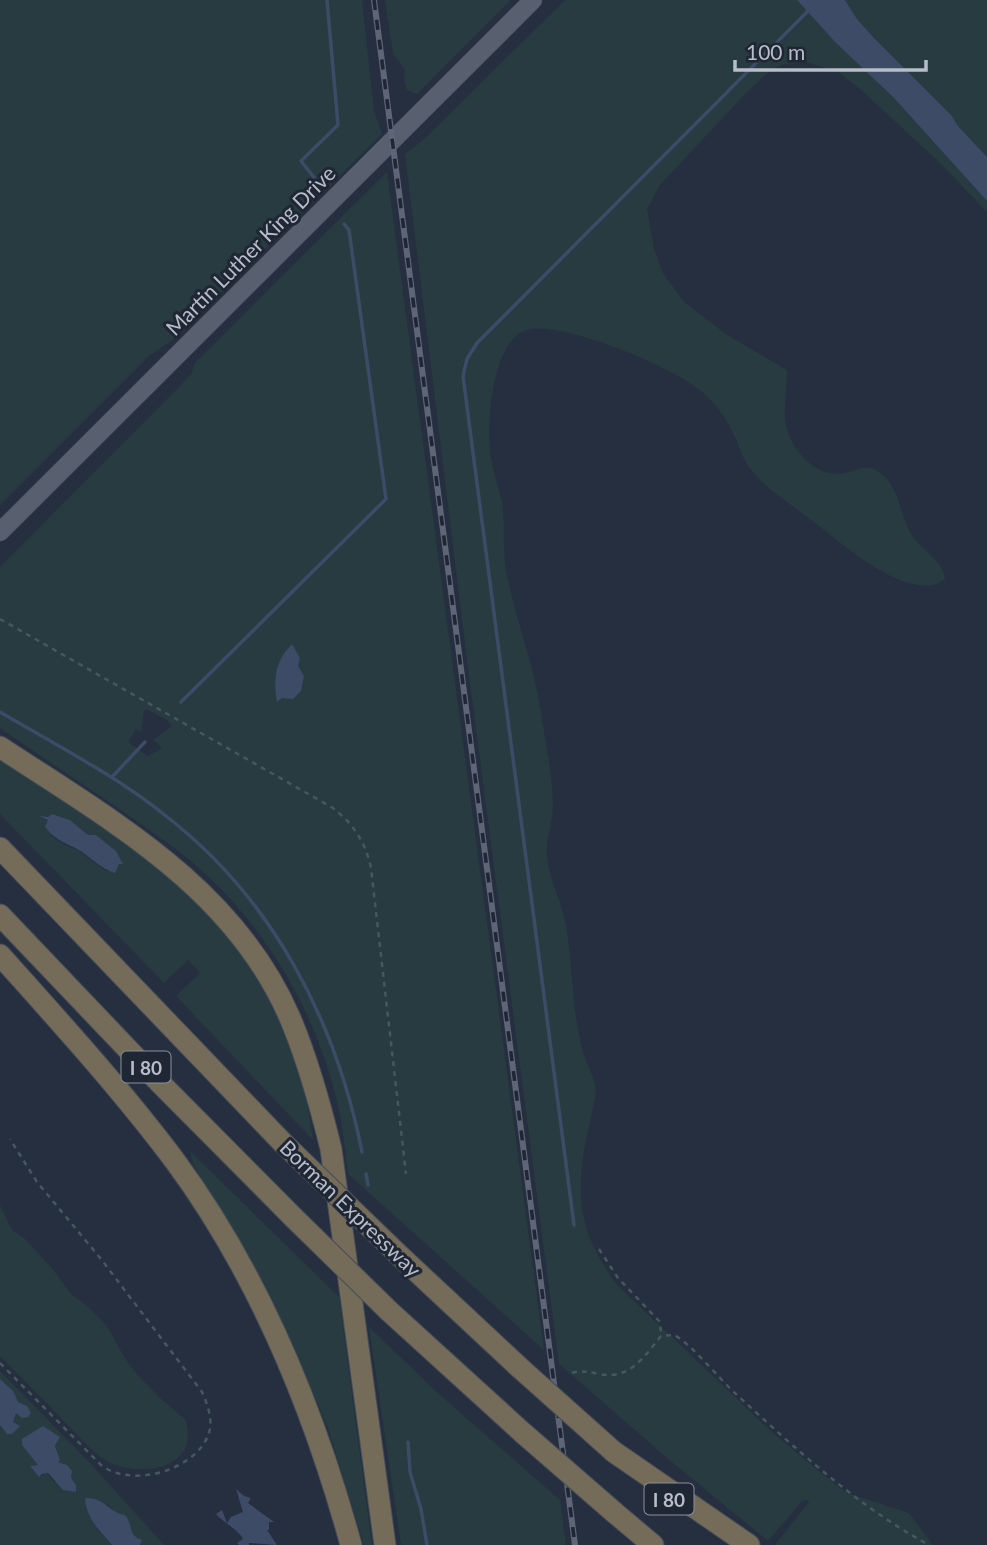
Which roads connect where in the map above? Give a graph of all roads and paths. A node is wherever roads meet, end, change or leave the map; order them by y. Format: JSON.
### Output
{"nodes":[{"id":1,"x":533,"y":0,"type":"edge"},
{"id":2,"x":0,"y":532,"type":"edge"},
{"id":3,"x":0,"y":619,"type":"edge"},
{"id":4,"x":0,"y":747,"type":"edge"},
{"id":5,"x":0,"y":848,"type":"edge"},
{"id":6,"x":0,"y":915,"type":"edge"},
{"id":7,"x":0,"y":955,"type":"edge"},
{"id":8,"x":10,"y":1139,"type":"dead end"},
{"id":9,"x":406,"y":1174,"type":"dead end"},
{"id":10,"x":599,"y":1249,"type":"dead end"},
{"id":11,"x":661,"y":1336,"type":"junction"},
{"id":12,"x":0,"y":1363,"type":"edge"},
{"id":13,"x":572,"y":1373,"type":"dead end"},
{"id":14,"x":614,"y":1452,"type":"junction"},
{"id":15,"x":351,"y":1545,"type":"edge"},
{"id":16,"x":385,"y":1545,"type":"edge"},
{"id":17,"x":653,"y":1545,"type":"edge"},
{"id":18,"x":724,"y":1545,"type":"edge"},
{"id":19,"x":749,"y":1545,"type":"edge"},
{"id":20,"x":929,"y":1545,"type":"edge"}],
"edges":[{"from":1,"to":2,"type":"main road","name":"Martin Luther King Drive"},
{"from":3,"to":9,"type":"path"},
{"from":4,"to":16,"type":"highway"},
{"from":5,"to":14,"type":"highway","name":"Borman Expressway","number":"I 80","bridge":true},
{"from":6,"to":17,"type":"highway","number":"I 80","bridge":true},
{"from":7,"to":15,"type":"highway"},
{"from":8,"to":12,"type":"path"},
{"from":10,"to":11,"type":"path"},
{"from":11,"to":13,"type":"path"},
{"from":11,"to":20,"type":"path"},
{"from":14,"to":18,"type":"highway","name":"Borman Expressway","number":"I 80"},
{"from":14,"to":19,"type":"highway"}]}
